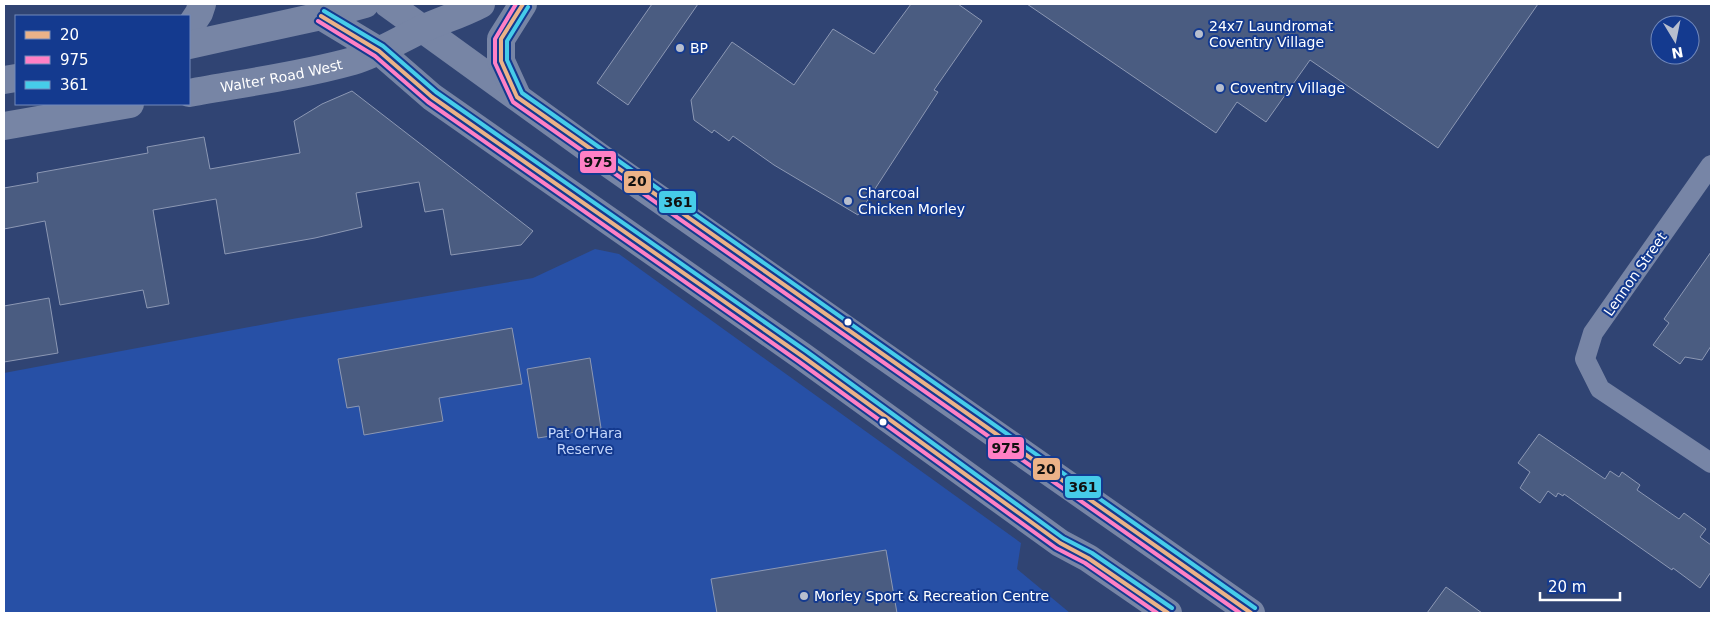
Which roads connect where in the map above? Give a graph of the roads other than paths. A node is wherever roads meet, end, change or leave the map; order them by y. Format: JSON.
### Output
{"nodes":[{"id":1,"x":202,"y":4,"type":"edge"},
{"id":2,"x":364,"y":4,"type":"edge"},
{"id":3,"x":388,"y":4,"type":"edge"},
{"id":4,"x":481,"y":4,"type":"edge"},
{"id":5,"x":522,"y":4,"type":"edge"},
{"id":6,"x":313,"y":10,"type":"edge"},
{"id":7,"x":190,"y":26,"type":"edge"},
{"id":8,"x":422,"y":29,"type":"junction"},
{"id":9,"x":190,"y":45,"type":"edge"},
{"id":10,"x":379,"y":51,"type":"junction"},
{"id":11,"x":190,"y":93,"type":"edge"},
{"id":12,"x":517,"y":97,"type":"junction"},
{"id":13,"x":124,"y":105,"type":"edge"},
{"id":14,"x":4,"y":126,"type":"edge"},
{"id":15,"x":1711,"y":165,"type":"edge"},
{"id":16,"x":1711,"y":462,"type":"edge"},
{"id":17,"x":1168,"y":613,"type":"edge"},
{"id":18,"x":1250,"y":613,"type":"edge"}],
"edges":[{"from":1,"to":7,"type":"main road"},
{"from":2,"to":6,"type":"main road"},
{"from":3,"to":8,"type":"main road"},
{"from":4,"to":8,"type":"main road","name":"Walter Road West"},
{"from":5,"to":12,"type":"main road"},
{"from":6,"to":9,"type":"main road"},
{"from":6,"to":10,"type":"main road"},
{"from":8,"to":10,"type":"main road","name":"Walter Road West"},
{"from":8,"to":12,"type":"main road"},
{"from":10,"to":11,"type":"main road","name":"Walter Road West"},
{"from":10,"to":17,"type":"main road"},
{"from":12,"to":18,"type":"main road"},
{"from":13,"to":14,"type":"main road"},
{"from":15,"to":16,"type":"street","name":"Lennon Street"}]}
